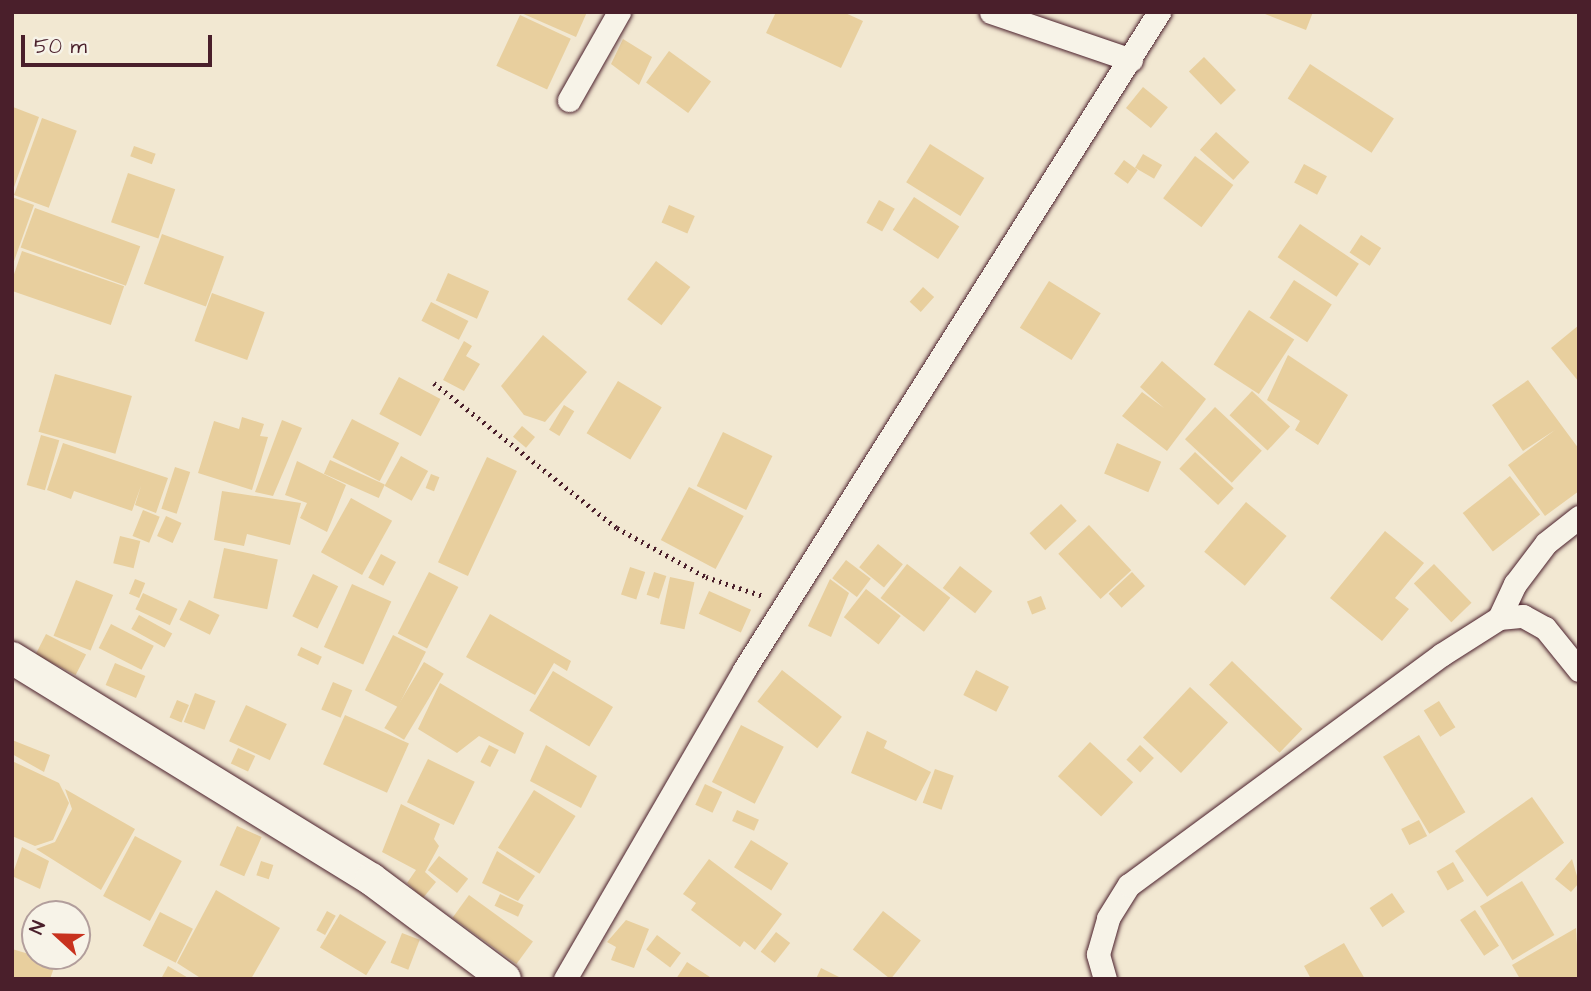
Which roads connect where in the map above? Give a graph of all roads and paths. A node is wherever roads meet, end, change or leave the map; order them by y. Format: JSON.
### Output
{"nodes":[{"id":1,"x":619,"y":12,"type":"edge"},
{"id":2,"x":991,"y":12,"type":"edge"},
{"id":3,"x":1159,"y":12,"type":"edge"},
{"id":4,"x":1131,"y":60,"type":"junction"},
{"id":5,"x":569,"y":100,"type":"dead end"},
{"id":6,"x":434,"y":383,"type":"dead end"},
{"id":7,"x":1579,"y":517,"type":"edge"},
{"id":8,"x":792,"y":601,"type":"junction"},
{"id":9,"x":1499,"y":618,"type":"junction"},
{"id":10,"x":12,"y":658,"type":"edge"},
{"id":11,"x":1579,"y":670,"type":"edge"},
{"id":12,"x":505,"y":979,"type":"edge"},
{"id":13,"x":565,"y":979,"type":"edge"},
{"id":14,"x":1105,"y":979,"type":"edge"}],
"edges":[{"from":1,"to":5,"type":"street"},
{"from":2,"to":4,"type":"street"},
{"from":3,"to":4,"type":"street"},
{"from":4,"to":8,"type":"street"},
{"from":6,"to":8,"type":"path"},
{"from":7,"to":9,"type":"street"},
{"from":8,"to":13,"type":"street"},
{"from":9,"to":11,"type":"street"},
{"from":9,"to":14,"type":"street"},
{"from":10,"to":12,"type":"main road"}]}
